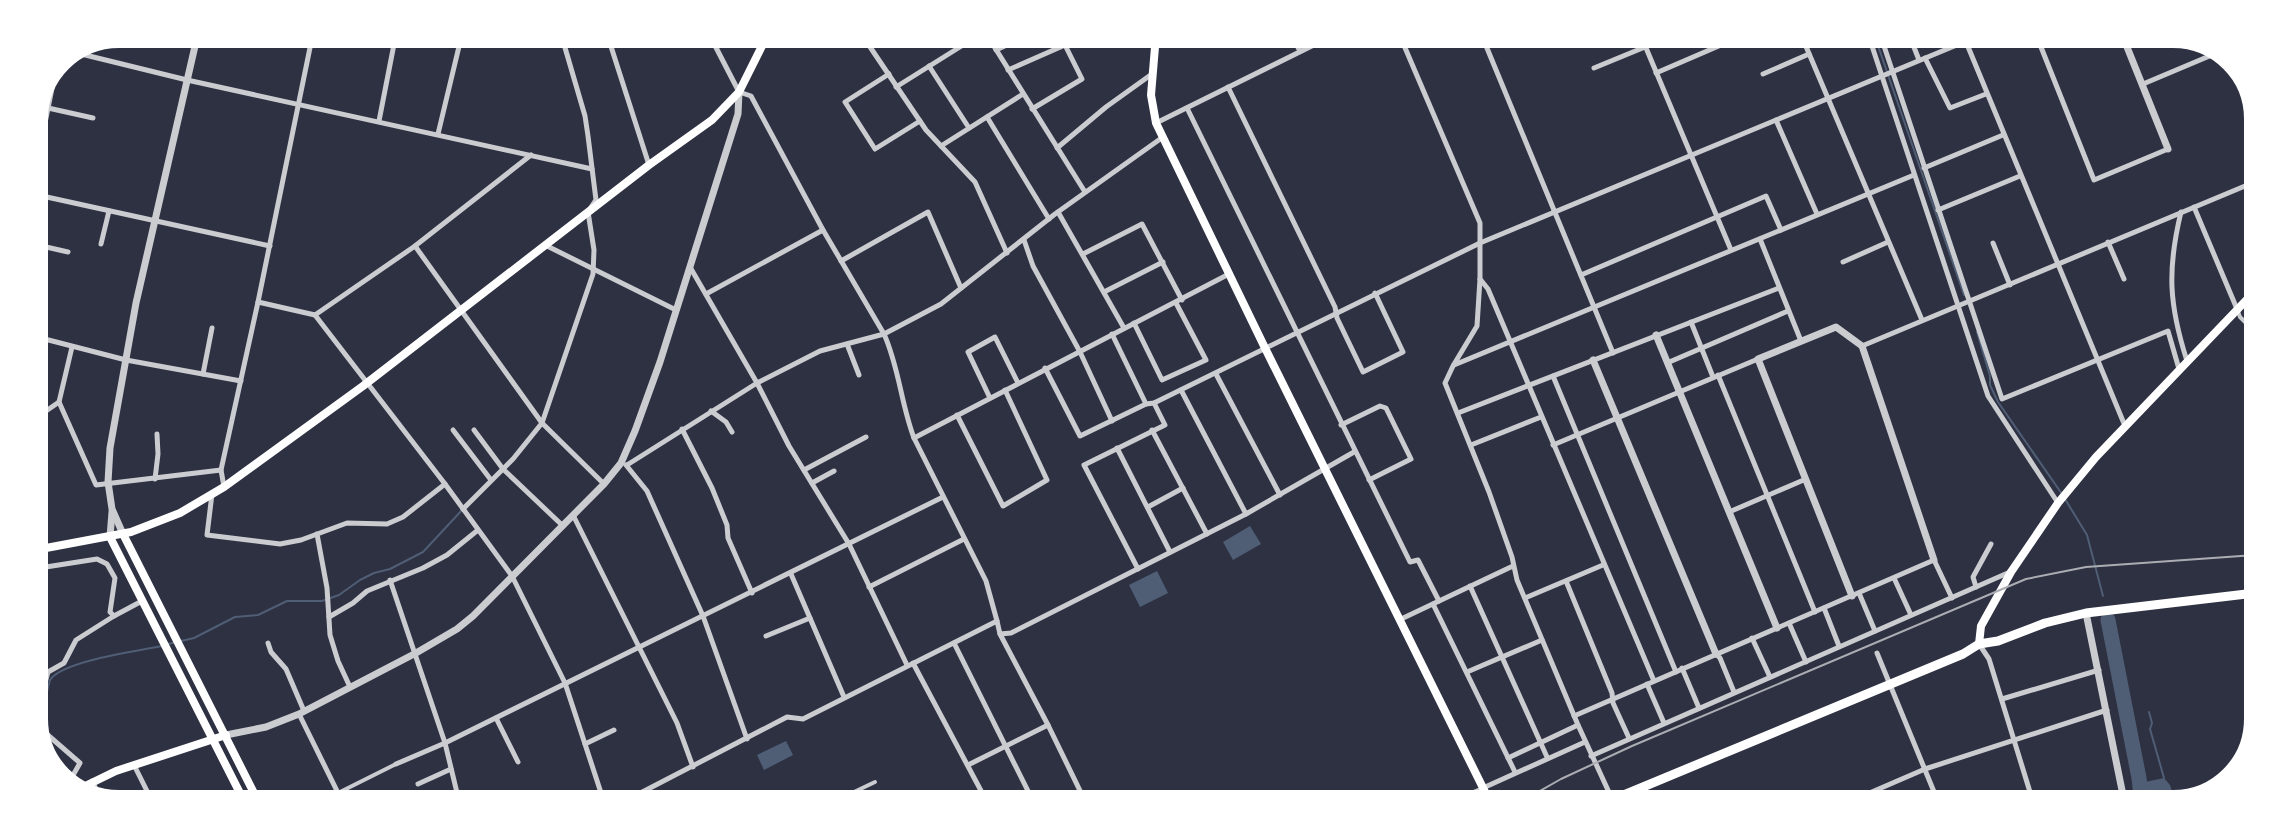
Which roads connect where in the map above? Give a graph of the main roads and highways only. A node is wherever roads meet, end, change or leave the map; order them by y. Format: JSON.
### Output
{"nodes":[{"id":1,"x":763,"y":44,"type":"edge"},
{"id":2,"x":1155,"y":44,"type":"edge"},
{"id":3,"x":2247,"y":299,"type":"edge"},
{"id":4,"x":123,"y":534,"type":"junction"},
{"id":5,"x":110,"y":537,"type":"junction"},
{"id":6,"x":44,"y":548,"type":"edge"},
{"id":7,"x":2248,"y":594,"type":"edge"},
{"id":8,"x":1979,"y":644,"type":"junction"},
{"id":9,"x":226,"y":735,"type":"junction"},
{"id":10,"x":214,"y":740,"type":"junction"},
{"id":11,"x":85,"y":786,"type":"edge"},
{"id":12,"x":241,"y":794,"type":"edge"},
{"id":13,"x":255,"y":794,"type":"edge"},
{"id":14,"x":1486,"y":794,"type":"edge"},
{"id":15,"x":1632,"y":794,"type":"edge"}],
"edges":[{"from":1,"to":4,"type":"main road"},
{"from":2,"to":14,"type":"main road"},
{"from":3,"to":8,"type":"main road"},
{"from":4,"to":5,"type":"main road"},
{"from":4,"to":9,"type":"main road"},
{"from":5,"to":6,"type":"main road"},
{"from":5,"to":10,"type":"main road"},
{"from":7,"to":8,"type":"highway"},
{"from":8,"to":15,"type":"highway"},
{"from":9,"to":10,"type":"main road"},
{"from":9,"to":13,"type":"main road"},
{"from":10,"to":11,"type":"main road"},
{"from":10,"to":12,"type":"main road"}]}
